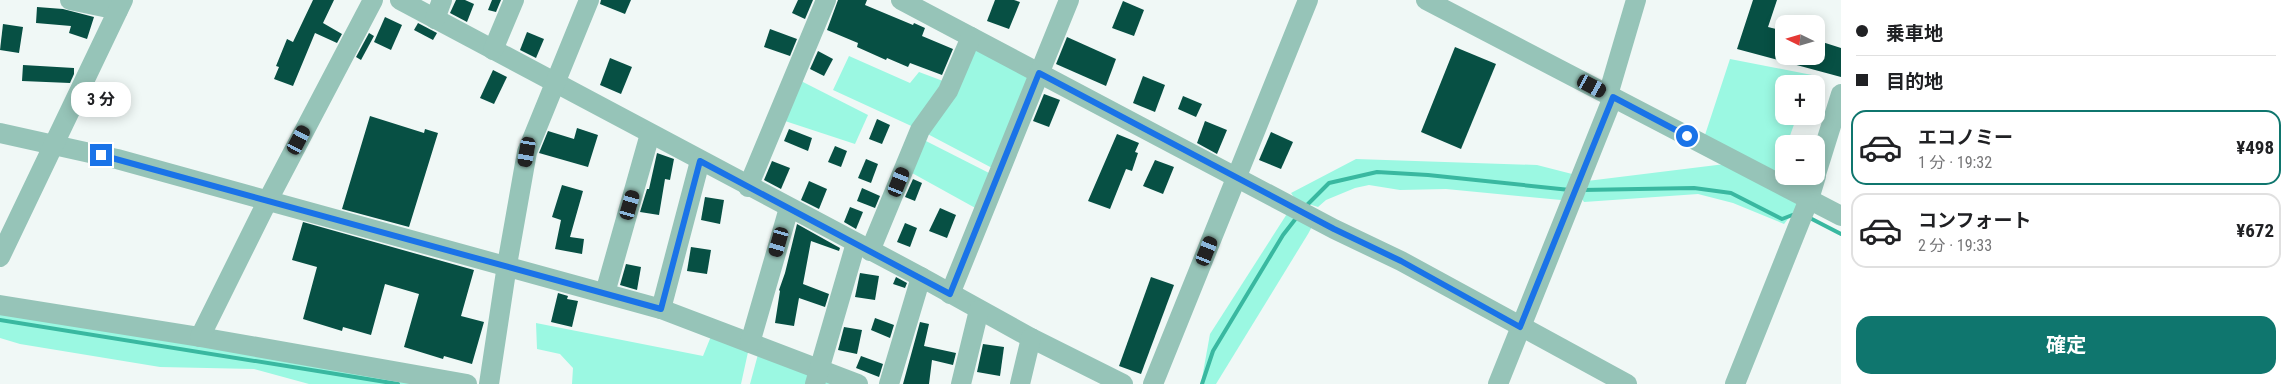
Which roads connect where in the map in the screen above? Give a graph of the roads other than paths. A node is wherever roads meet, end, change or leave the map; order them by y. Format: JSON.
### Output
{"nodes":[{"id":1,"x":70,"y":0,"type":"edge"},
{"id":2,"x":373,"y":0,"type":"edge"},
{"id":3,"x":400,"y":0,"type":"edge"},
{"id":4,"x":442,"y":0,"type":"edge"},
{"id":5,"x":514,"y":0,"type":"edge"},
{"id":6,"x":589,"y":0,"type":"edge"},
{"id":7,"x":826,"y":0,"type":"edge"},
{"id":8,"x":901,"y":0,"type":"edge"},
{"id":9,"x":1068,"y":0,"type":"edge"},
{"id":10,"x":1308,"y":0,"type":"edge"},
{"id":11,"x":1426,"y":0,"type":"edge"},
{"id":12,"x":1636,"y":0,"type":"edge"},
{"id":13,"x":121,"y":5,"type":"edge"},
{"id":14,"x":435,"y":18,"type":"junction"},
{"id":15,"x":971,"y":37,"type":"junction"},
{"id":16,"x":493,"y":50,"type":"junction"},
{"id":17,"x":1039,"y":73,"type":"junction"},
{"id":18,"x":554,"y":84,"type":"junction"},
{"id":19,"x":1841,"y":94,"type":"edge"},
{"id":20,"x":1611,"y":96,"type":"junction"},
{"id":21,"x":0,"y":133,"type":"edge"},
{"id":22,"x":650,"y":134,"type":"junction"},
{"id":23,"x":53,"y":144,"type":"junction"},
{"id":24,"x":1825,"y":146,"type":"edge"},
{"id":25,"x":700,"y":161,"type":"junction"},
{"id":26,"x":1237,"y":177,"type":"junction"},
{"id":27,"x":1813,"y":185,"type":"edge"},
{"id":28,"x":748,"y":187,"type":"junction"},
{"id":29,"x":1808,"y":199,"type":"junction"},
{"id":30,"x":268,"y":200,"type":"junction"},
{"id":31,"x":789,"y":208,"type":"junction"},
{"id":32,"x":1841,"y":216,"type":"edge"},
{"id":33,"x":863,"y":247,"type":"junction"},
{"id":34,"x":0,"y":257,"type":"edge"},
{"id":35,"x":507,"y":265,"type":"junction"},
{"id":36,"x":920,"y":277,"type":"junction"},
{"id":37,"x":605,"y":293,"type":"junction"},
{"id":38,"x":950,"y":294,"type":"junction"},
{"id":39,"x":0,"y":305,"type":"edge"},
{"id":40,"x":661,"y":309,"type":"junction"},
{"id":41,"x":979,"y":310,"type":"junction"},
{"id":42,"x":1520,"y":327,"type":"junction"},
{"id":43,"x":200,"y":337,"type":"junction"},
{"id":44,"x":1031,"y":338,"type":"junction"},
{"id":45,"x":750,"y":343,"type":"junction"},
{"id":46,"x":816,"y":376,"type":"edge"},
{"id":47,"x":467,"y":384,"type":"edge"},
{"id":48,"x":489,"y":384,"type":"edge"},
{"id":49,"x":858,"y":384,"type":"edge"},
{"id":50,"x":889,"y":384,"type":"edge"},
{"id":51,"x":961,"y":384,"type":"edge"},
{"id":52,"x":1020,"y":384,"type":"edge"},
{"id":53,"x":1123,"y":384,"type":"edge"},
{"id":54,"x":1153,"y":384,"type":"edge"},
{"id":55,"x":1498,"y":384,"type":"edge"},
{"id":56,"x":1627,"y":384,"type":"edge"},
{"id":57,"x":1735,"y":384,"type":"edge"}],
"edges":[{"from":1,"to":13,"type":"street"},
{"from":2,"to":30,"type":"street"},
{"from":3,"to":14,"type":"street"},
{"from":4,"to":14,"type":"street"},
{"from":5,"to":16,"type":"street"},
{"from":6,"to":18,"type":"street"},
{"from":7,"to":28,"type":"street"},
{"from":8,"to":15,"type":"street"},
{"from":9,"to":17,"type":"street"},
{"from":10,"to":26,"type":"street"},
{"from":11,"to":20,"type":"street"},
{"from":12,"to":20,"type":"street"},
{"from":13,"to":23,"type":"street"},
{"from":14,"to":16,"type":"street"},
{"from":15,"to":17,"type":"street"},
{"from":15,"to":33,"type":"street"},
{"from":16,"to":18,"type":"street"},
{"from":17,"to":26,"type":"street"},
{"from":17,"to":38,"type":"street"},
{"from":18,"to":22,"type":"street"},
{"from":18,"to":35,"type":"street"},
{"from":19,"to":24,"type":"street"},
{"from":20,"to":29,"type":"street"},
{"from":20,"to":42,"type":"street"},
{"from":21,"to":23,"type":"street"},
{"from":22,"to":25,"type":"street"},
{"from":22,"to":37,"type":"street"},
{"from":23,"to":30,"type":"street"},
{"from":23,"to":34,"type":"street"},
{"from":25,"to":28,"type":"street"},
{"from":25,"to":40,"type":"street"},
{"from":26,"to":42,"type":"street"},
{"from":26,"to":54,"type":"street"},
{"from":27,"to":29,"type":"street"},
{"from":28,"to":31,"type":"street"},
{"from":29,"to":32,"type":"street"},
{"from":29,"to":57,"type":"street"},
{"from":30,"to":35,"type":"street"},
{"from":30,"to":43,"type":"street"},
{"from":31,"to":33,"type":"street"},
{"from":31,"to":45,"type":"street"},
{"from":33,"to":36,"type":"street"},
{"from":33,"to":46,"type":"street"},
{"from":35,"to":37,"type":"street"},
{"from":35,"to":48,"type":"street"},
{"from":36,"to":38,"type":"street"},
{"from":36,"to":50,"type":"street"},
{"from":37,"to":40,"type":"street"},
{"from":38,"to":41,"type":"street"},
{"from":39,"to":43,"type":"street"},
{"from":40,"to":45,"type":"street"},
{"from":41,"to":44,"type":"street"},
{"from":41,"to":51,"type":"street"},
{"from":42,"to":55,"type":"street"},
{"from":42,"to":56,"type":"street"},
{"from":43,"to":47,"type":"street"},
{"from":44,"to":52,"type":"street"},
{"from":44,"to":53,"type":"street"},
{"from":45,"to":46,"type":"street"},
{"from":46,"to":49,"type":"street"}]}
